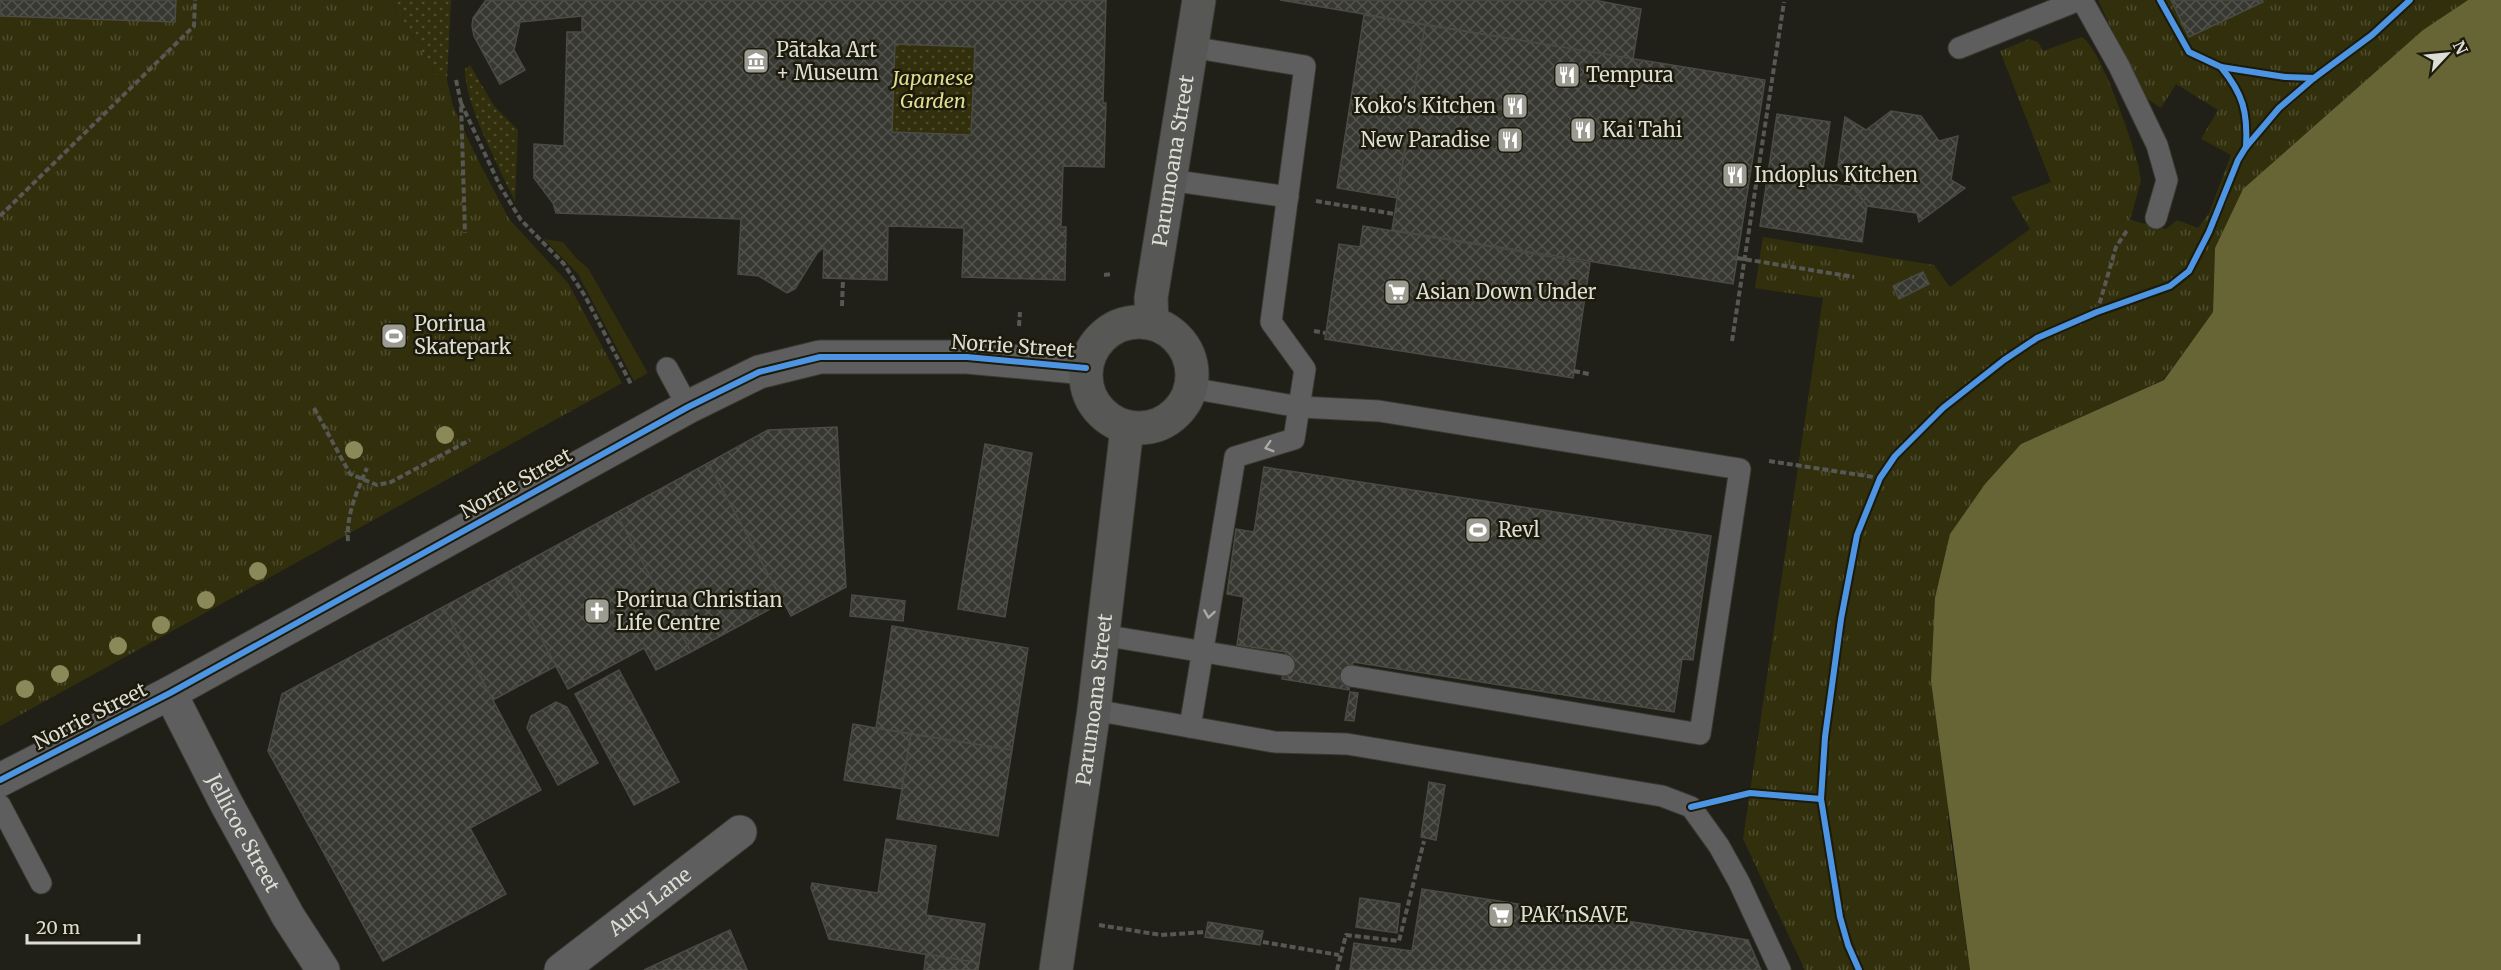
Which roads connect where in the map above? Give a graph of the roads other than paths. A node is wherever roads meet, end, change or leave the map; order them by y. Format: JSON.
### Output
{"nodes":[{"id":1,"x":1199,"y":0,"type":"edge"},
{"id":2,"x":2080,"y":0,"type":"edge"},
{"id":3,"x":1191,"y":47,"type":"junction"},
{"id":4,"x":1959,"y":48,"type":"dead end"},
{"id":5,"x":1169,"y":180,"type":"junction"},
{"id":6,"x":1288,"y":197,"type":"junction"},
{"id":7,"x":2156,"y":218,"type":"dead end"},
{"id":8,"x":1152,"y":323,"type":"junction"},
{"id":9,"x":667,"y":368,"type":"dead end"},
{"id":10,"x":1086,"y":368,"type":"junction"},
{"id":11,"x":1190,"y":388,"type":"junction"},
{"id":12,"x":688,"y":407,"type":"junction"},
{"id":13,"x":1300,"y":407,"type":"junction"},
{"id":14,"x":1127,"y":428,"type":"junction"},
{"id":15,"x":1102,"y":635,"type":"junction"},
{"id":16,"x":1203,"y":652,"type":"junction"},
{"id":17,"x":1284,"y":665,"type":"dead end"},
{"id":18,"x":1351,"y":676,"type":"dead end"},
{"id":19,"x":170,"y":693,"type":"junction"},
{"id":20,"x":1094,"y":710,"type":"junction"},
{"id":21,"x":1190,"y":727,"type":"junction"},
{"id":22,"x":0,"y":780,"type":"edge"},
{"id":23,"x":0,"y":805,"type":"edge"},
{"id":24,"x":740,"y":832,"type":"dead end"},
{"id":25,"x":41,"y":883,"type":"dead end"},
{"id":26,"x":322,"y":970,"type":"edge"},
{"id":27,"x":561,"y":970,"type":"edge"},
{"id":28,"x":1056,"y":970,"type":"edge"},
{"id":29,"x":1780,"y":970,"type":"edge"}],
"edges":[{"from":1,"to":3,"type":"main road","name":"Parumoana Street"},
{"from":2,"to":4,"type":"lane"},
{"from":2,"to":7,"type":"lane"},
{"from":3,"to":5,"type":"main road","name":"Parumoana Street"},
{"from":3,"to":6,"type":"lane"},
{"from":5,"to":6,"type":"lane"},
{"from":5,"to":8,"type":"main road","name":"Parumoana Street"},
{"from":6,"to":13,"type":"lane"},
{"from":8,"to":10,"type":"main road"},
{"from":8,"to":11,"type":"main road"},
{"from":9,"to":12,"type":"lane"},
{"from":10,"to":12,"type":"street","name":"Norrie Street"},
{"from":10,"to":14,"type":"main road"},
{"from":11,"to":13,"type":"lane"},
{"from":11,"to":14,"type":"main road"},
{"from":12,"to":19,"type":"street","name":"Norrie Street"},
{"from":13,"to":16,"type":"lane","one_way":true},
{"from":13,"to":18,"type":"lane"},
{"from":14,"to":15,"type":"main road","name":"Parumoana Street"},
{"from":15,"to":16,"type":"lane"},
{"from":15,"to":20,"type":"main road","name":"Parumoana Street"},
{"from":16,"to":17,"type":"lane"},
{"from":16,"to":21,"type":"lane"},
{"from":19,"to":22,"type":"street","name":"Norrie Street"},
{"from":19,"to":26,"type":"street","name":"Jellicoe Street"},
{"from":20,"to":21,"type":"lane"},
{"from":20,"to":28,"type":"main road","name":"Parumoana Street"},
{"from":21,"to":29,"type":"lane"},
{"from":23,"to":25,"type":"lane"},
{"from":24,"to":27,"type":"street","name":"Auty Lane"}]}
